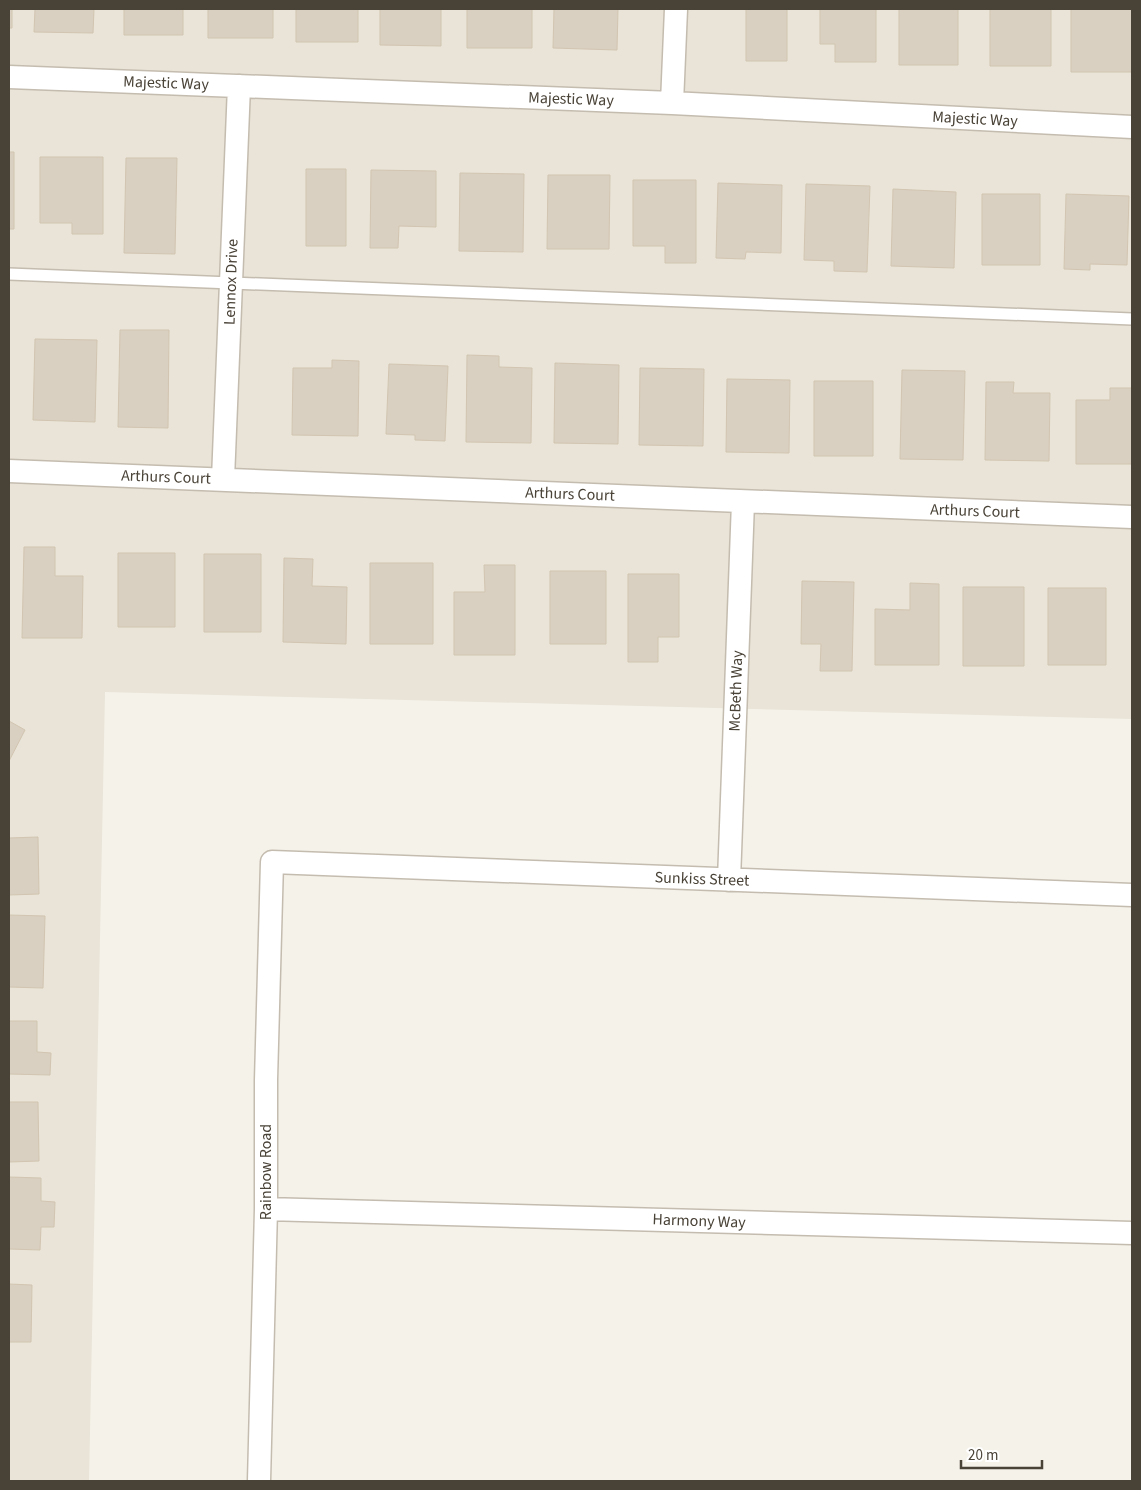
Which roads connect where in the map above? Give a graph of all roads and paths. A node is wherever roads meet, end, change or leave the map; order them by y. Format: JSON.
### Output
{"nodes":[{"id":1,"x":676,"y":9,"type":"edge"},
{"id":2,"x":9,"y":77,"type":"edge"},
{"id":3,"x":239,"y":86,"type":"junction"},
{"id":4,"x":672,"y":103,"type":"junction"},
{"id":5,"x":1132,"y":127,"type":"edge"},
{"id":6,"x":9,"y":274,"type":"edge"},
{"id":7,"x":231,"y":283,"type":"junction"},
{"id":8,"x":1132,"y":319,"type":"edge"},
{"id":9,"x":9,"y":471,"type":"edge"},
{"id":10,"x":223,"y":479,"type":"junction"},
{"id":11,"x":743,"y":502,"type":"junction"},
{"id":12,"x":1132,"y":517,"type":"edge"},
{"id":13,"x":272,"y":862,"type":"joint"},
{"id":14,"x":728,"y":880,"type":"junction"},
{"id":15,"x":1132,"y":895,"type":"edge"},
{"id":16,"x":266,"y":1209,"type":"junction"},
{"id":17,"x":1132,"y":1233,"type":"edge"},
{"id":18,"x":259,"y":1481,"type":"edge"}],
"edges":[{"from":1,"to":4,"type":"street"},
{"from":2,"to":3,"type":"street","name":"Majestic Way"},
{"from":3,"to":4,"type":"street","name":"Majestic Way"},
{"from":3,"to":7,"type":"street","name":"Lennox Drive"},
{"from":4,"to":5,"type":"street","name":"Majestic Way"},
{"from":6,"to":7,"type":"lane"},
{"from":7,"to":8,"type":"lane"},
{"from":7,"to":10,"type":"street","name":"Lennox Drive"},
{"from":9,"to":10,"type":"street","name":"Arthurs Court"},
{"from":10,"to":11,"type":"street","name":"Arthurs Court"},
{"from":11,"to":12,"type":"street","name":"Arthurs Court"},
{"from":11,"to":14,"type":"street","name":"McBeth Way"},
{"from":13,"to":14,"type":"street","name":"Sunkiss Street"},
{"from":13,"to":16,"type":"street","name":"Rainbow Road"},
{"from":14,"to":15,"type":"street","name":"Sunkiss Street"},
{"from":16,"to":17,"type":"street","name":"Harmony Way"},
{"from":16,"to":18,"type":"street","name":"Rainbow Road"}]}
